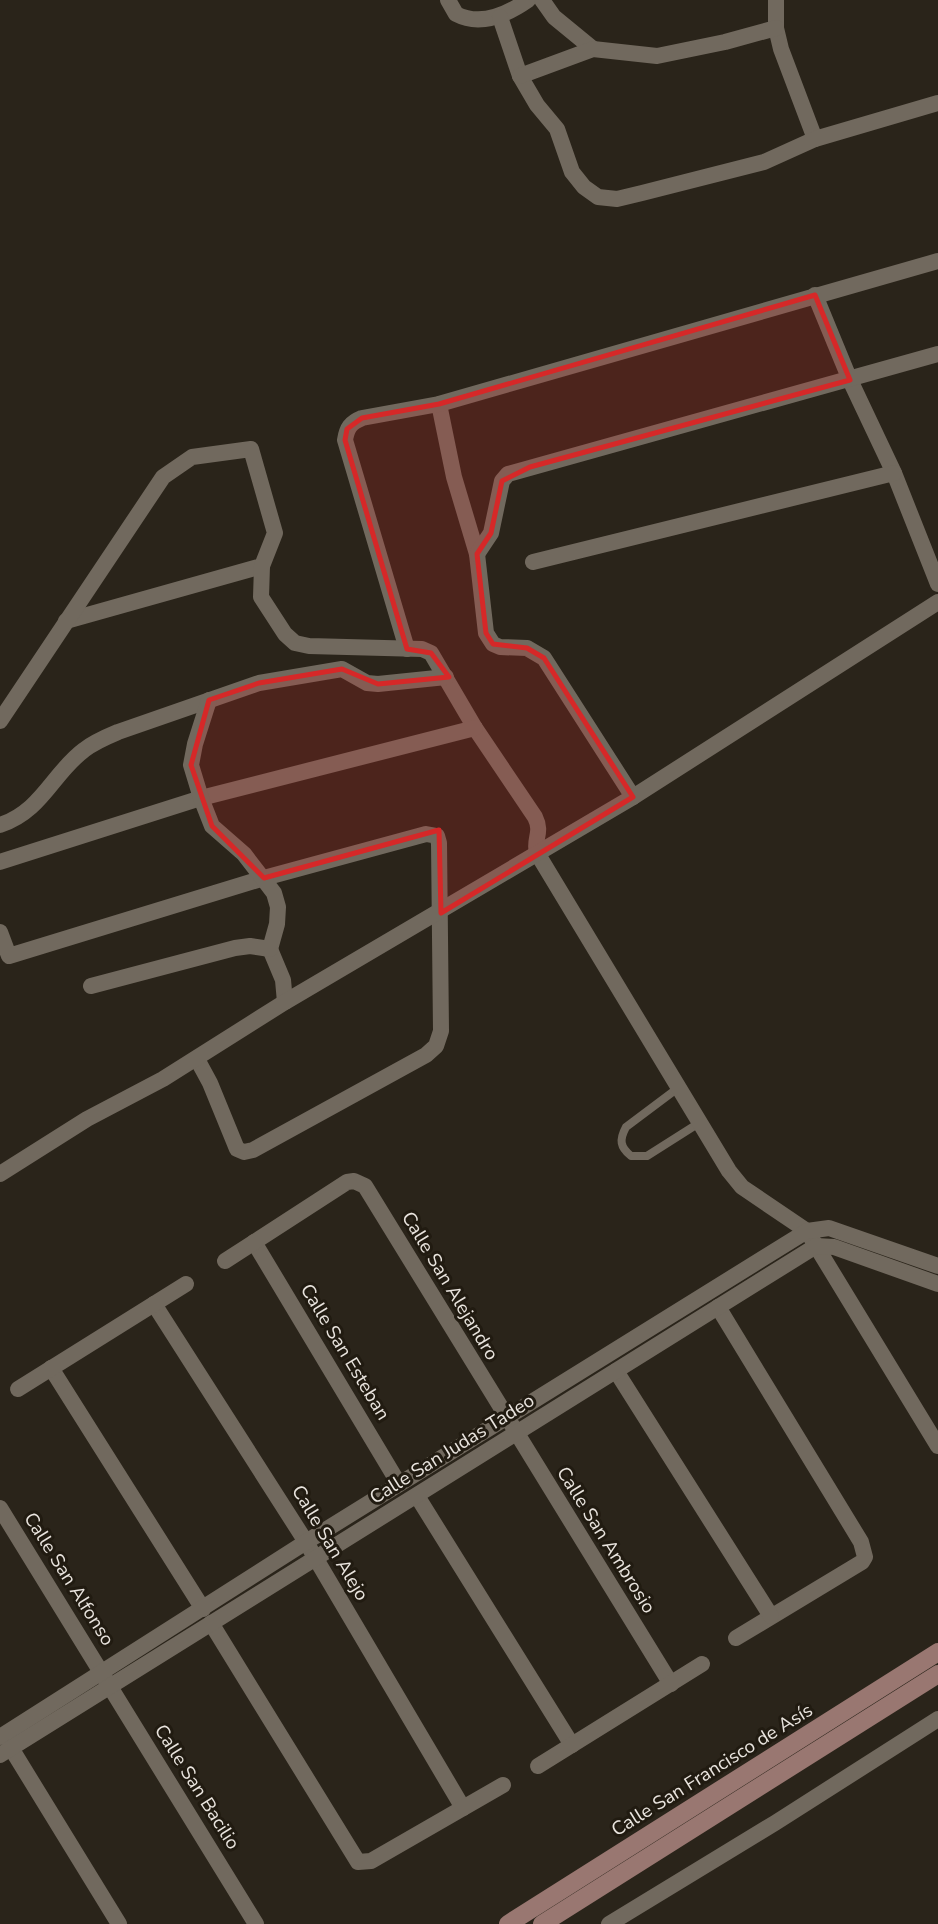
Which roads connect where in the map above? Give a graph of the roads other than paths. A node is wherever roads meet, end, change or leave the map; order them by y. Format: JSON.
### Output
{"nodes":[{"id":1,"x":448,"y":0,"type":"edge"},
{"id":2,"x":528,"y":0,"type":"edge"},
{"id":3,"x":542,"y":0,"type":"edge"},
{"id":4,"x":776,"y":0,"type":"edge"},
{"id":5,"x":500,"y":17,"type":"junction"},
{"id":6,"x":776,"y":28,"type":"junction"},
{"id":7,"x":593,"y":49,"type":"junction"},
{"id":8,"x":520,"y":76,"type":"junction"},
{"id":9,"x":938,"y":103,"type":"edge"},
{"id":10,"x":815,"y":139,"type":"junction"},
{"id":11,"x":938,"y":261,"type":"edge"},
{"id":12,"x":815,"y":295,"type":"junction"},
{"id":13,"x":938,"y":354,"type":"edge"},
{"id":14,"x":850,"y":380,"type":"junction"},
{"id":15,"x":439,"y":404,"type":"junction"},
{"id":16,"x":894,"y":473,"type":"junction"},
{"id":17,"x":477,"y":554,"type":"junction"},
{"id":18,"x":533,"y":562,"type":"dead end"},
{"id":19,"x":262,"y":566,"type":"junction"},
{"id":20,"x":938,"y":584,"type":"edge"},
{"id":21,"x":938,"y":602,"type":"edge"},
{"id":22,"x":66,"y":621,"type":"junction"},
{"id":23,"x":407,"y":649,"type":"junction"},
{"id":24,"x":446,"y":677,"type":"junction"},
{"id":25,"x":209,"y":700,"type":"junction"},
{"id":26,"x":0,"y":721,"type":"edge"},
{"id":27,"x":475,"y":728,"type":"junction"},
{"id":28,"x":633,"y":797,"type":"junction"},
{"id":29,"x":201,"y":798,"type":"junction"},
{"id":30,"x":0,"y":825,"type":"edge"},
{"id":31,"x":537,"y":853,"type":"junction"},
{"id":32,"x":0,"y":862,"type":"edge"},
{"id":33,"x":264,"y":878,"type":"junction"},
{"id":34,"x":441,"y":913,"type":"junction"},
{"id":35,"x":0,"y":932,"type":"edge"},
{"id":36,"x":270,"y":949,"type":"junction"},
{"id":37,"x":4,"y":958,"type":"edge"},
{"id":38,"x":91,"y":986,"type":"dead end"},
{"id":39,"x":285,"y":1003,"type":"junction"},
{"id":40,"x":197,"y":1059,"type":"junction"},
{"id":41,"x":678,"y":1088,"type":"junction"},
{"id":42,"x":699,"y":1123,"type":"junction"},
{"id":43,"x":0,"y":1174,"type":"edge"},
{"id":44,"x":807,"y":1231,"type":"junction"},
{"id":45,"x":254,"y":1242,"type":"junction"},
{"id":46,"x":816,"y":1246,"type":"junction"},
{"id":47,"x":225,"y":1261,"type":"dead end"},
{"id":48,"x":938,"y":1266,"type":"edge"},
{"id":49,"x":186,"y":1284,"type":"dead end"},
{"id":50,"x":938,"y":1284,"type":"edge"},
{"id":51,"x":154,"y":1304,"type":"junction"},
{"id":52,"x":718,"y":1307,"type":"junction"},
{"id":53,"x":51,"y":1368,"type":"junction"},
{"id":54,"x":616,"y":1371,"type":"junction"},
{"id":55,"x":19,"y":1389,"type":"dead end"},
{"id":56,"x":506,"y":1418,"type":"junction"},
{"id":57,"x":515,"y":1434,"type":"junction"},
{"id":58,"x":938,"y":1446,"type":"edge"},
{"id":59,"x":399,"y":1484,"type":"junction"},
{"id":60,"x":416,"y":1496,"type":"junction"},
{"id":61,"x":0,"y":1508,"type":"edge"},
{"id":62,"x":306,"y":1542,"type":"junction"},
{"id":63,"x":316,"y":1559,"type":"junction"},
{"id":64,"x":203,"y":1609,"type":"junction"},
{"id":65,"x":771,"y":1616,"type":"junction"},
{"id":66,"x":211,"y":1623,"type":"junction"},
{"id":67,"x":736,"y":1638,"type":"dead end"},
{"id":68,"x":938,"y":1652,"type":"edge"},
{"id":69,"x":702,"y":1664,"type":"dead end"},
{"id":70,"x":938,"y":1674,"type":"edge"},
{"id":71,"x":106,"y":1679,"type":"junction"},
{"id":72,"x":671,"y":1684,"type":"junction"},
{"id":73,"x":938,"y":1718,"type":"edge"},
{"id":74,"x":3,"y":1741,"type":"edge"},
{"id":75,"x":572,"y":1745,"type":"junction"},
{"id":76,"x":538,"y":1766,"type":"dead end"},
{"id":77,"x":503,"y":1785,"type":"dead end"},
{"id":78,"x":463,"y":1808,"type":"junction"},
{"id":79,"x":120,"y":1924,"type":"edge"},
{"id":80,"x":256,"y":1924,"type":"edge"},
{"id":81,"x":508,"y":1924,"type":"edge"},
{"id":82,"x":542,"y":1924,"type":"edge"},
{"id":83,"x":609,"y":1924,"type":"edge"}],
"edges":[{"from":1,"to":5,"type":"street"},
{"from":2,"to":5,"type":"street"},
{"from":3,"to":7,"type":"street"},
{"from":4,"to":6,"type":"street"},
{"from":5,"to":8,"type":"street"},
{"from":6,"to":7,"type":"street"},
{"from":6,"to":10,"type":"street"},
{"from":7,"to":8,"type":"street"},
{"from":8,"to":10,"type":"street"},
{"from":9,"to":10,"type":"street"},
{"from":11,"to":12,"type":"street"},
{"from":12,"to":14,"type":"street"},
{"from":12,"to":15,"type":"street"},
{"from":13,"to":14,"type":"street"},
{"from":14,"to":16,"type":"street"},
{"from":14,"to":17,"type":"street"},
{"from":15,"to":17,"type":"street"},
{"from":15,"to":23,"type":"street"},
{"from":16,"to":18,"type":"street"},
{"from":16,"to":20,"type":"street"},
{"from":17,"to":28,"type":"street"},
{"from":19,"to":22,"type":"street"},
{"from":19,"to":22,"type":"street"},
{"from":19,"to":23,"type":"street"},
{"from":21,"to":28,"type":"street"},
{"from":22,"to":26,"type":"street"},
{"from":23,"to":24,"type":"street"},
{"from":24,"to":25,"type":"street"},
{"from":24,"to":27,"type":"street"},
{"from":25,"to":29,"type":"street"},
{"from":25,"to":30,"type":"street"},
{"from":27,"to":29,"type":"street"},
{"from":27,"to":31,"type":"street"},
{"from":28,"to":31,"type":"street"},
{"from":29,"to":32,"type":"street"},
{"from":29,"to":33,"type":"street"},
{"from":31,"to":34,"type":"street"},
{"from":31,"to":41,"type":"street"},
{"from":33,"to":34,"type":"street"},
{"from":33,"to":36,"type":"street"},
{"from":33,"to":37,"type":"street"},
{"from":34,"to":39,"type":"street"},
{"from":34,"to":40,"type":"street"},
{"from":35,"to":37,"type":"street"},
{"from":36,"to":38,"type":"street"},
{"from":36,"to":39,"type":"street"},
{"from":39,"to":40,"type":"street"},
{"from":40,"to":43,"type":"street"},
{"from":41,"to":42,"type":"street"},
{"from":41,"to":42,"type":"lane"},
{"from":42,"to":44,"type":"street"},
{"from":44,"to":46,"type":"street"},
{"from":44,"to":48,"type":"street"},
{"from":44,"to":56,"type":"street","name":"Calle San Judas Tadeo"},
{"from":45,"to":47,"type":"street"},
{"from":45,"to":56,"type":"street","name":"Calle San Alejandro"},
{"from":45,"to":59,"type":"street","name":"Calle San Esteban"},
{"from":46,"to":50,"type":"street"},
{"from":46,"to":52,"type":"street","name":"Calle San Judas Tadeo"},
{"from":46,"to":58,"type":"street"},
{"from":49,"to":51,"type":"street"},
{"from":51,"to":53,"type":"street"},
{"from":51,"to":62,"type":"street","name":"Calle San Alejo"},
{"from":52,"to":54,"type":"street","name":"Calle San Judas Tadeo"},
{"from":52,"to":65,"type":"street"},
{"from":53,"to":55,"type":"street"},
{"from":53,"to":64,"type":"street"},
{"from":54,"to":57,"type":"street","name":"Calle San Judas Tadeo"},
{"from":54,"to":65,"type":"street"},
{"from":56,"to":57,"type":"street","name":"Calle San Ambrosio"},
{"from":56,"to":59,"type":"street","name":"Calle San Judas Tadeo"},
{"from":57,"to":60,"type":"street","name":"Calle San Judas Tadeo"},
{"from":57,"to":72,"type":"street","name":"Calle San Ambrosio"},
{"from":59,"to":62,"type":"street","name":"Calle San Judas Tadeo"},
{"from":60,"to":63,"type":"street","name":"Calle San Judas Tadeo"},
{"from":60,"to":75,"type":"street"},
{"from":61,"to":71,"type":"street","name":"Calle San Alfonso"},
{"from":62,"to":63,"type":"street","name":"Calle San Alejo"},
{"from":62,"to":64,"type":"street","name":"Calle San Judas Tadeo"},
{"from":63,"to":66,"type":"street","name":"Calle San Judas Tadeo"},
{"from":63,"to":78,"type":"street","name":"Calle San Alejo"},
{"from":64,"to":71,"type":"street","name":"Calle San Judas Tadeo"},
{"from":65,"to":67,"type":"street"},
{"from":66,"to":71,"type":"street","name":"Calle San Judas Tadeo"},
{"from":66,"to":78,"type":"street"},
{"from":68,"to":81,"type":"main road","name":"Calle San Francisco de Asís"},
{"from":69,"to":72,"type":"street"},
{"from":70,"to":82,"type":"main road","name":"Calle San Francisco de Asís"},
{"from":71,"to":74,"type":"street","name":"Calle San Judas Tadeo"},
{"from":71,"to":80,"type":"street","name":"Calle San Bacilio"},
{"from":72,"to":75,"type":"street"},
{"from":73,"to":83,"type":"street"},
{"from":74,"to":79,"type":"street"},
{"from":75,"to":76,"type":"street"},
{"from":77,"to":78,"type":"street"}]}
